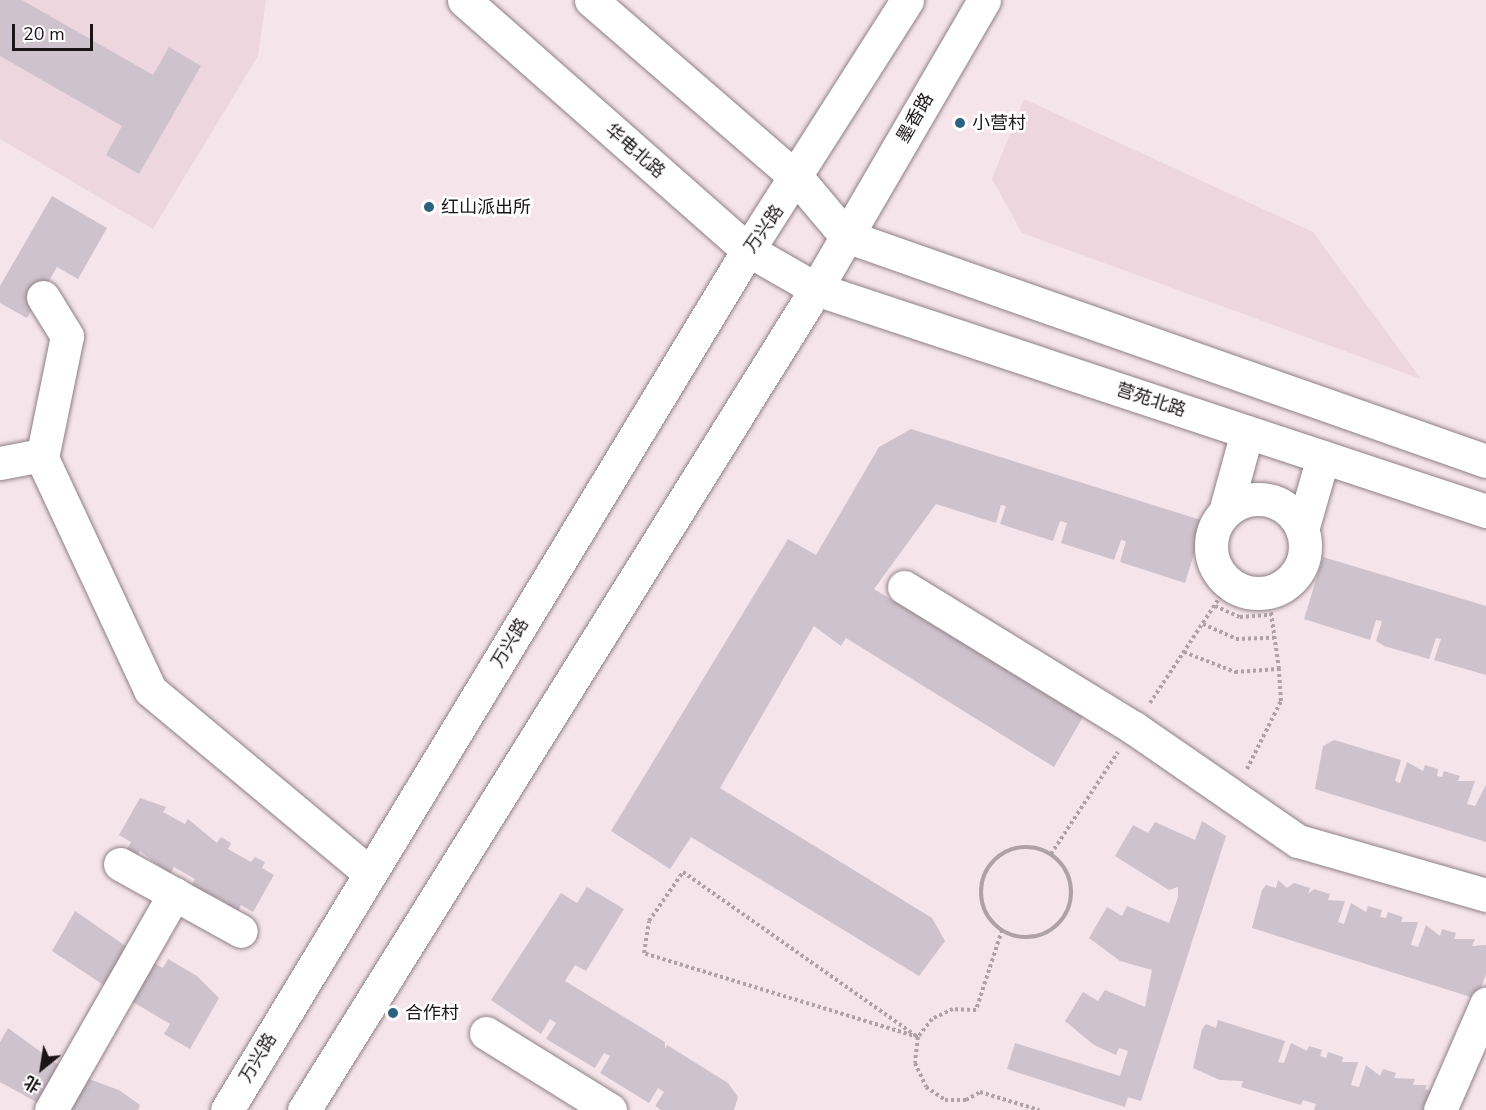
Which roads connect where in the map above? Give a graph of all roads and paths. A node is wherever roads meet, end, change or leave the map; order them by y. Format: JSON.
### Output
{"nodes":[{"id":1,"x":464,"y":0,"type":"edge"},
{"id":2,"x":591,"y":0,"type":"edge"},
{"id":3,"x":907,"y":0,"type":"edge"},
{"id":4,"x":984,"y":0,"type":"edge"},
{"id":5,"x":798,"y":179,"type":"junction"},
{"id":6,"x":846,"y":236,"type":"junction"},
{"id":7,"x":748,"y":250,"type":"junction"},
{"id":8,"x":816,"y":289,"type":"junction"},
{"id":9,"x":43,"y":297,"type":"dead end"},
{"id":10,"x":1247,"y":432,"type":"junction"},
{"id":11,"x":36,"y":456,"type":"dead end"},
{"id":12,"x":1323,"y":457,"type":"junction"},
{"id":13,"x":1486,"y":461,"type":"edge"},
{"id":14,"x":0,"y":463,"type":"edge"},
{"id":15,"x":1486,"y":511,"type":"edge"},
{"id":16,"x":1225,"y":512,"type":"junction"},
{"id":17,"x":1302,"y":530,"type":"junction"},
{"id":18,"x":904,"y":586,"type":"dead end"},
{"id":19,"x":1222,"y":595,"type":"junction"},
{"id":20,"x":1269,"y":604,"type":"junction"},
{"id":21,"x":1203,"y":624,"type":"junction"},
{"id":22,"x":1274,"y":638,"type":"junction"},
{"id":23,"x":1184,"y":652,"type":"junction"},
{"id":24,"x":1279,"y":669,"type":"junction"},
{"id":25,"x":1134,"y":728,"type":"junction"},
{"id":26,"x":1233,"y":796,"type":"junction"},
{"id":27,"x":1051,"y":854,"type":"junction"},
{"id":28,"x":120,"y":864,"type":"dead end"},
{"id":29,"x":370,"y":873,"type":"junction"},
{"id":30,"x":174,"y":894,"type":"junction"},
{"id":31,"x":1486,"y":895,"type":"edge"},
{"id":32,"x":1002,"y":930,"type":"junction"},
{"id":33,"x":241,"y":931,"type":"dead end"},
{"id":34,"x":1486,"y":1004,"type":"edge"},
{"id":35,"x":486,"y":1033,"type":"dead end"},
{"id":36,"x":918,"y":1037,"type":"junction"},
{"id":37,"x":51,"y":1110,"type":"edge"},
{"id":38,"x":227,"y":1110,"type":"edge"},
{"id":39,"x":304,"y":1110,"type":"edge"},
{"id":40,"x":610,"y":1110,"type":"edge"},
{"id":41,"x":1039,"y":1110,"type":"edge"},
{"id":42,"x":1440,"y":1110,"type":"edge"}],
"edges":[{"from":1,"to":7,"type":"main road","name":"华电北路"},
{"from":2,"to":5,"type":"main road"},
{"from":3,"to":5,"type":"main road"},
{"from":4,"to":6,"type":"main road","name":"墨香路"},
{"from":5,"to":6,"type":"main road"},
{"from":5,"to":7,"type":"main road","name":"万兴路"},
{"from":6,"to":8,"type":"main road","name":"墨香路"},
{"from":6,"to":13,"type":"main road"},
{"from":7,"to":8,"type":"main road","name":"华电北路"},
{"from":7,"to":29,"type":"main road","name":"万兴路"},
{"from":8,"to":10,"type":"main road","name":"营苑北路"},
{"from":8,"to":39,"type":"main road"},
{"from":9,"to":29,"type":"main road"},
{"from":10,"to":12,"type":"main road","name":"营苑北路"},
{"from":10,"to":16,"type":"main road"},
{"from":11,"to":14,"type":"main road"},
{"from":12,"to":15,"type":"main road","name":"营苑北路"},
{"from":12,"to":17,"type":"main road"},
{"from":16,"to":17,"type":"main road"},
{"from":16,"to":19,"type":"main road"},
{"from":17,"to":20,"type":"main road"},
{"from":18,"to":25,"type":"main road"},
{"from":19,"to":20,"type":"main road"},
{"from":19,"to":20,"type":"path"},
{"from":19,"to":21,"type":"path"},
{"from":20,"to":22,"type":"path"},
{"from":21,"to":22,"type":"path"},
{"from":21,"to":23,"type":"path"},
{"from":22,"to":24,"type":"path"},
{"from":23,"to":24,"type":"path"},
{"from":23,"to":25,"type":"path"},
{"from":24,"to":26,"type":"path"},
{"from":25,"to":26,"type":"main road"},
{"from":25,"to":27,"type":"path"},
{"from":26,"to":31,"type":"main road"},
{"from":27,"to":32,"type":"path"},
{"from":27,"to":32,"type":"path"},
{"from":28,"to":30,"type":"main road"},
{"from":29,"to":38,"type":"main road","name":"万兴路"},
{"from":30,"to":33,"type":"main road"},
{"from":30,"to":37,"type":"main road"},
{"from":32,"to":36,"type":"path"},
{"from":34,"to":42,"type":"main road"},
{"from":35,"to":40,"type":"main road"},
{"from":36,"to":36,"type":"path"},
{"from":36,"to":41,"type":"path"}]}
